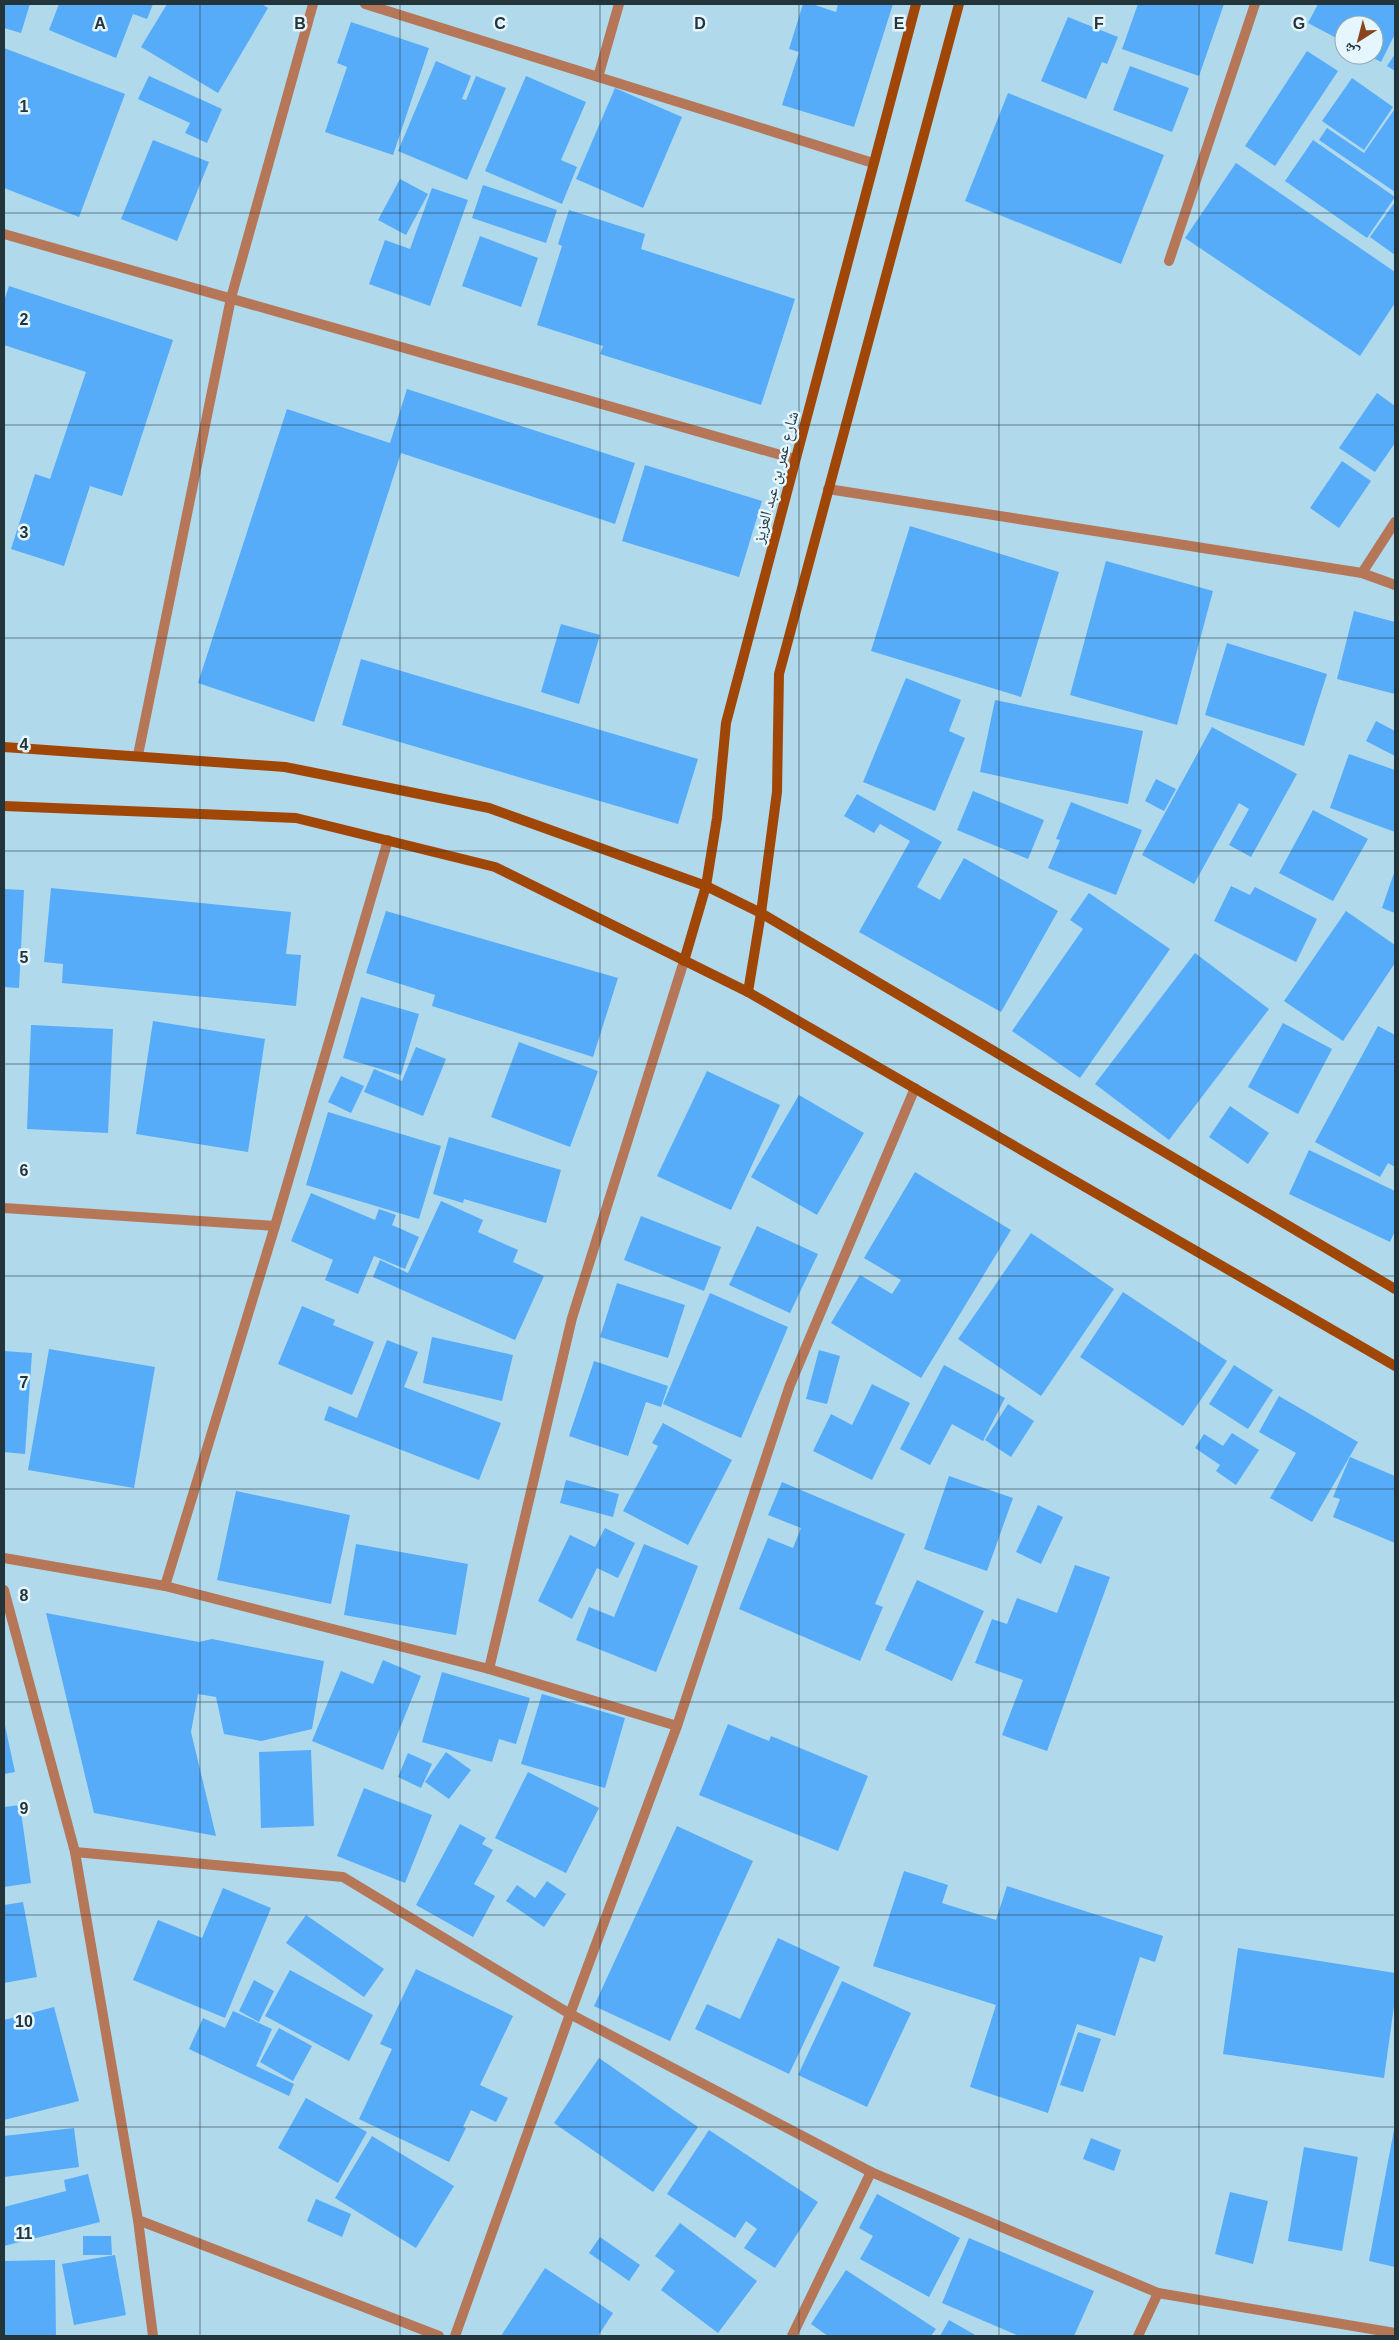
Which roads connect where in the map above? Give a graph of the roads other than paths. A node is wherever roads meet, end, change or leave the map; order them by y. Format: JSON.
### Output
{"nodes":[{"id":1,"x":313,"y":4,"type":"edge"},
{"id":2,"x":364,"y":4,"type":"edge"},
{"id":3,"x":619,"y":4,"type":"edge"},
{"id":4,"x":916,"y":4,"type":"edge"},
{"id":5,"x":959,"y":4,"type":"edge"},
{"id":6,"x":1255,"y":4,"type":"edge"},
{"id":7,"x":598,"y":77,"type":"junction"},
{"id":8,"x":873,"y":163,"type":"junction"},
{"id":9,"x":4,"y":234,"type":"edge"},
{"id":10,"x":1169,"y":261,"type":"dead end"},
{"id":11,"x":231,"y":298,"type":"junction"},
{"id":12,"x":795,"y":459,"type":"junction"},
{"id":13,"x":828,"y":489,"type":"junction"},
{"id":14,"x":1395,"y":522,"type":"edge"},
{"id":15,"x":1362,"y":573,"type":"junction"},
{"id":16,"x":1395,"y":585,"type":"edge"},
{"id":17,"x":4,"y":747,"type":"edge"},
{"id":18,"x":138,"y":756,"type":"junction"},
{"id":19,"x":4,"y":806,"type":"edge"},
{"id":20,"x":388,"y":840,"type":"junction"},
{"id":21,"x":706,"y":886,"type":"junction"},
{"id":22,"x":762,"y":913,"type":"junction"},
{"id":23,"x":684,"y":961,"type":"junction"},
{"id":24,"x":748,"y":992,"type":"junction"},
{"id":25,"x":915,"y":1088,"type":"junction"},
{"id":26,"x":4,"y":1208,"type":"edge"},
{"id":27,"x":275,"y":1226,"type":"junction"},
{"id":28,"x":1395,"y":1288,"type":"edge"},
{"id":29,"x":1395,"y":1366,"type":"edge"},
{"id":30,"x":4,"y":1558,"type":"edge"},
{"id":31,"x":165,"y":1586,"type":"junction"},
{"id":32,"x":4,"y":1590,"type":"edge"},
{"id":33,"x":489,"y":1669,"type":"junction"},
{"id":34,"x":677,"y":1726,"type":"junction"},
{"id":35,"x":75,"y":1852,"type":"junction"},
{"id":36,"x":570,"y":2014,"type":"junction"},
{"id":37,"x":871,"y":2172,"type":"junction"},
{"id":38,"x":138,"y":2220,"type":"junction"},
{"id":39,"x":1158,"y":2293,"type":"junction"},
{"id":40,"x":1395,"y":2333,"type":"edge"},
{"id":41,"x":153,"y":2336,"type":"edge"},
{"id":42,"x":439,"y":2336,"type":"edge"},
{"id":43,"x":455,"y":2336,"type":"edge"},
{"id":44,"x":792,"y":2336,"type":"edge"},
{"id":45,"x":1138,"y":2336,"type":"edge"}],
"edges":[{"from":1,"to":11,"type":"street"},
{"from":2,"to":7,"type":"street"},
{"from":3,"to":7,"type":"street"},
{"from":4,"to":8,"type":"main road","name":"شارع عمر بن عبد العزيز"},
{"from":5,"to":13,"type":"main road"},
{"from":6,"to":10,"type":"street"},
{"from":7,"to":8,"type":"street"},
{"from":8,"to":12,"type":"main road","name":"شارع عمر بن عبد العزيز"},
{"from":9,"to":11,"type":"street"},
{"from":11,"to":12,"type":"street"},
{"from":11,"to":18,"type":"street"},
{"from":12,"to":21,"type":"main road","name":"شارع عمر بن عبد العزيز"},
{"from":13,"to":15,"type":"street"},
{"from":13,"to":22,"type":"main road"},
{"from":14,"to":15,"type":"street"},
{"from":15,"to":16,"type":"street"},
{"from":17,"to":18,"type":"main road"},
{"from":18,"to":21,"type":"main road"},
{"from":19,"to":20,"type":"main road"},
{"from":20,"to":23,"type":"main road"},
{"from":20,"to":27,"type":"street"},
{"from":21,"to":22,"type":"main road"},
{"from":21,"to":23,"type":"main road","name":"شارع عمر بن عبد العزيز"},
{"from":22,"to":24,"type":"main road"},
{"from":22,"to":28,"type":"main road"},
{"from":23,"to":24,"type":"main road"},
{"from":23,"to":33,"type":"street"},
{"from":24,"to":25,"type":"main road"},
{"from":25,"to":29,"type":"main road"},
{"from":25,"to":34,"type":"street"},
{"from":26,"to":27,"type":"street"},
{"from":27,"to":31,"type":"street"},
{"from":30,"to":31,"type":"street"},
{"from":31,"to":33,"type":"street"},
{"from":32,"to":35,"type":"street"},
{"from":33,"to":34,"type":"street"},
{"from":34,"to":36,"type":"street"},
{"from":35,"to":36,"type":"street"},
{"from":35,"to":38,"type":"street"},
{"from":36,"to":37,"type":"street"},
{"from":36,"to":43,"type":"street"},
{"from":37,"to":39,"type":"street"},
{"from":37,"to":44,"type":"street"},
{"from":38,"to":41,"type":"street"},
{"from":38,"to":42,"type":"street"},
{"from":39,"to":40,"type":"street"},
{"from":39,"to":45,"type":"street"}]}
